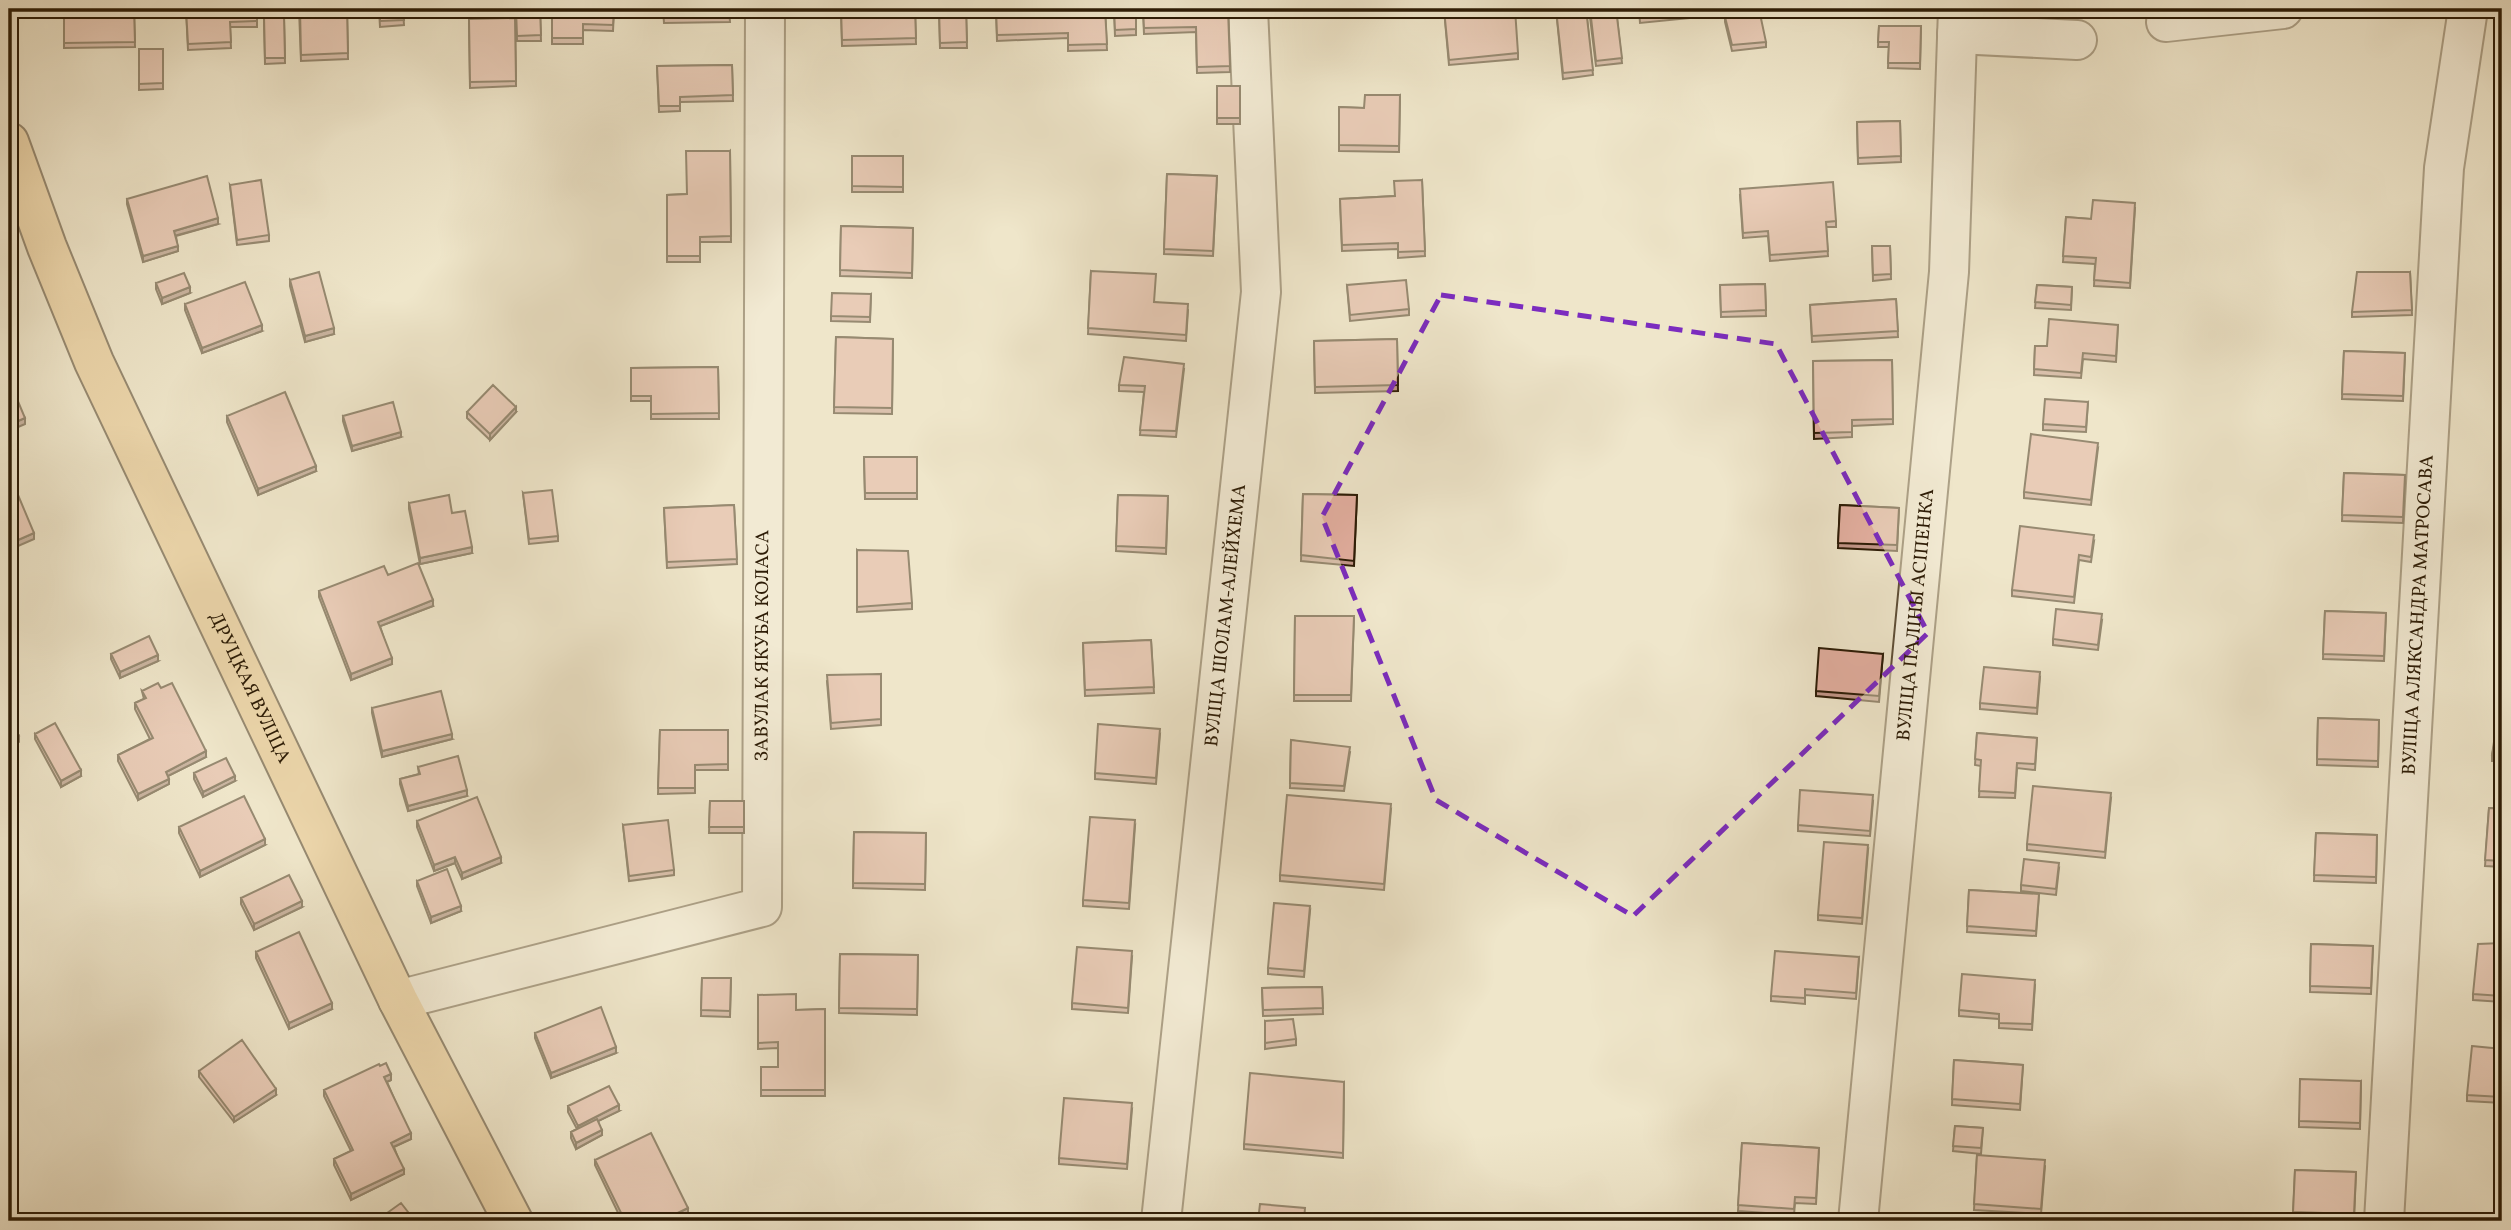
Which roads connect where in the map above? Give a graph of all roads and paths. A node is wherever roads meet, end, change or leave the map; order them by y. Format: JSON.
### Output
{"nodes":[{"id":1,"x":765,"y":9,"type":"edge"},
{"id":2,"x":1248,"y":9,"type":"edge"},
{"id":3,"x":2283,"y":9,"type":"edge"},
{"id":4,"x":2468,"y":9,"type":"edge"},
{"id":5,"x":1958,"y":22,"type":"edge"},
{"id":6,"x":2166,"y":22,"type":"dead end"},
{"id":7,"x":2077,"y":40,"type":"dead end"},
{"id":8,"x":9,"y":142,"type":"edge"},
{"id":9,"x":398,"y":1000,"type":"junction"},
{"id":10,"x":513,"y":1221,"type":"edge"},
{"id":11,"x":1161,"y":1221,"type":"edge"},
{"id":12,"x":1858,"y":1221,"type":"edge"},
{"id":13,"x":2384,"y":1221,"type":"edge"}],
"edges":[{"from":1,"to":9,"type":"street","name":"ЗАВУЛАК ЯКУБА КОЛАСА"},
{"from":2,"to":11,"type":"street","name":"ВУЛІЦА ШОЛАМ-АЛЕЙХЕМА"},
{"from":3,"to":6,"type":"street"},
{"from":4,"to":13,"type":"street","name":"ВУЛІЦА АЛЯКСАНДРА МАТРОСАВА"},
{"from":5,"to":7,"type":"street"},
{"from":5,"to":12,"type":"street","name":"ВУЛІЦА ПАЛІНЫ АСІПЕНКА"},
{"from":8,"to":9,"type":"main road","name":"ДРУЦКАЯ ВУЛІЦА"},
{"from":9,"to":10,"type":"main road","name":"ДРУЦКАЯ ВУЛІЦА"}]}
